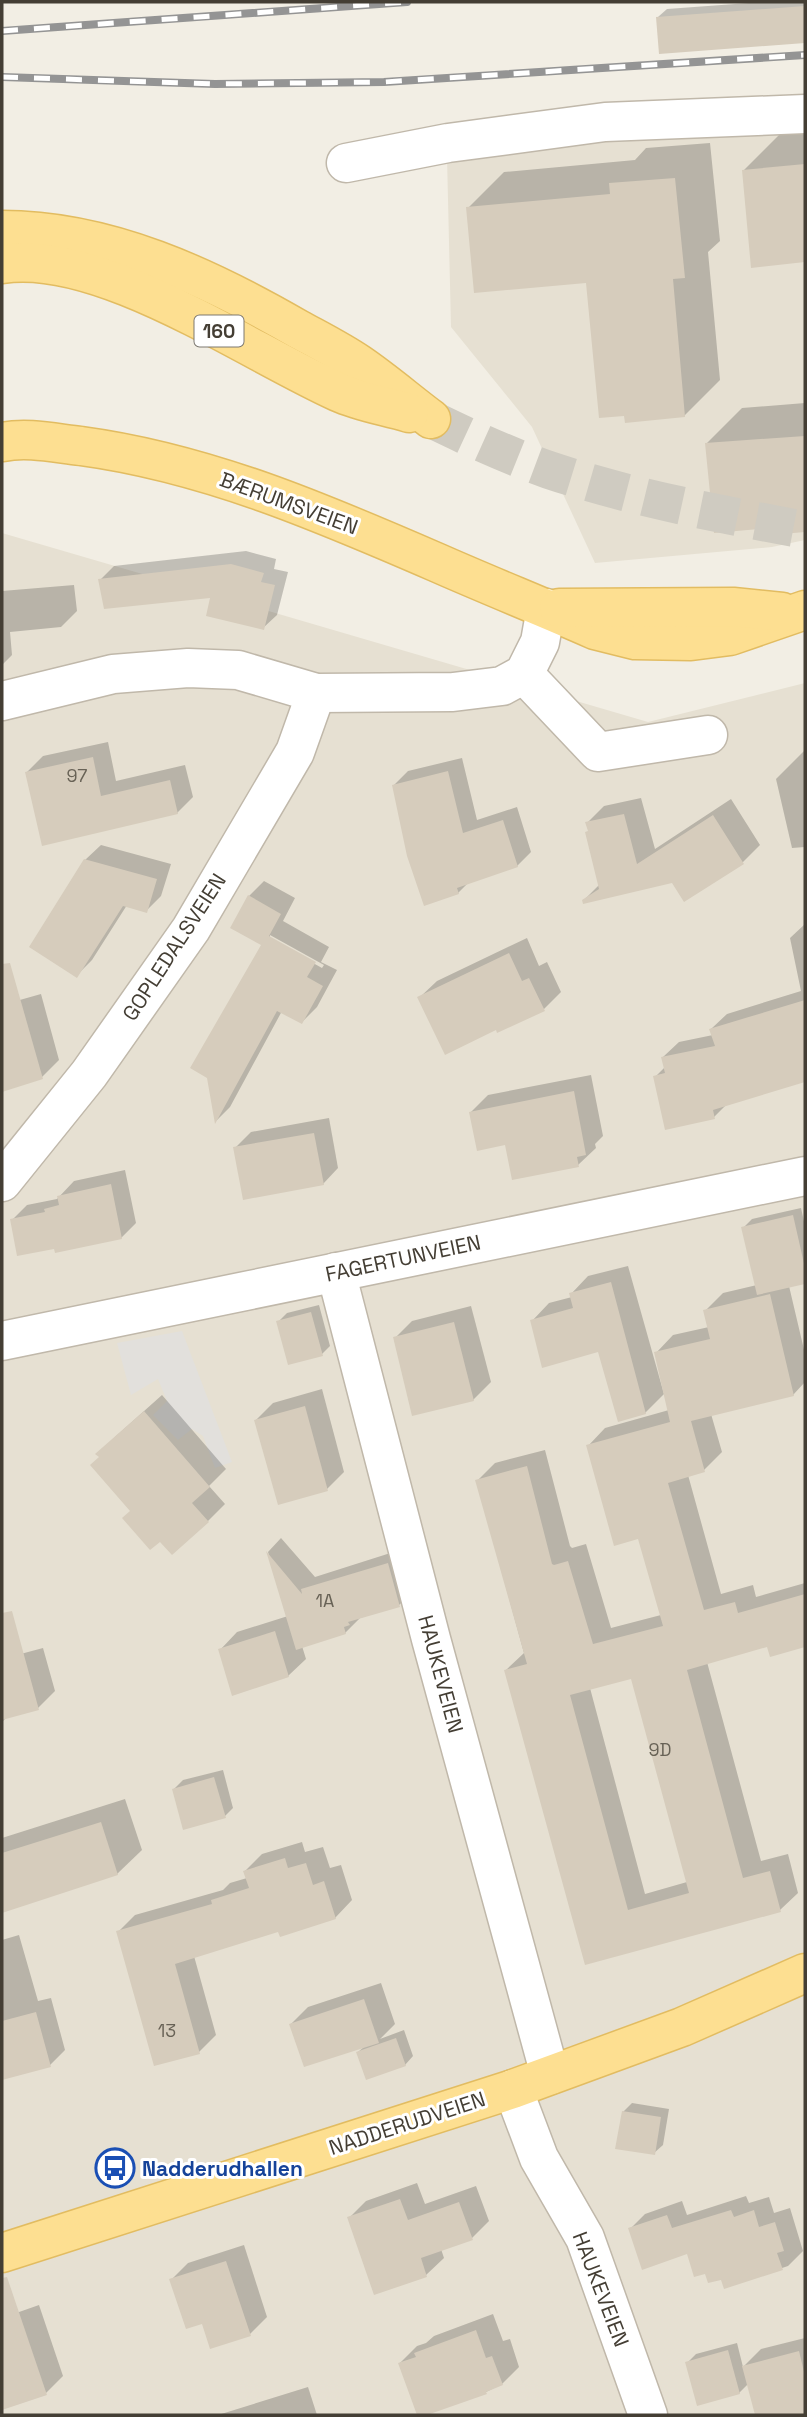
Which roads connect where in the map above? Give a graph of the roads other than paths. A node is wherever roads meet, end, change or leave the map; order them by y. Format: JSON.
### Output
{"nodes":[{"id":1,"x":805,"y":114,"type":"edge"},
{"id":2,"x":346,"y":163,"type":"dead end"},
{"id":3,"x":2,"y":230,"type":"edge"},
{"id":4,"x":2,"y":264,"type":"edge"},
{"id":5,"x":8,"y":436,"type":"edge"},
{"id":6,"x":546,"y":608,"type":"junction"},
{"id":7,"x":799,"y":611,"type":"edge"},
{"id":8,"x":524,"y":674,"type":"junction"},
{"id":9,"x":316,"y":693,"type":"junction"},
{"id":10,"x":2,"y":701,"type":"edge"},
{"id":11,"x":708,"y":735,"type":"dead end"},
{"id":12,"x":805,"y":1176,"type":"edge"},
{"id":13,"x":2,"y":1182,"type":"edge"},
{"id":14,"x":336,"y":1272,"type":"junction"},
{"id":15,"x":2,"y":1341,"type":"edge"},
{"id":16,"x":805,"y":1973,"type":"edge"},
{"id":17,"x":550,"y":2075,"type":"junction"},
{"id":18,"x":513,"y":2089,"type":"junction"},
{"id":19,"x":4,"y":2244,"type":"edge"},
{"id":20,"x":648,"y":2415,"type":"edge"}],
"edges":[{"from":1,"to":2,"type":"street"},
{"from":3,"to":4,"type":"main road","number":"160"},
{"from":5,"to":6,"type":"main road","name":"BÆRUMSVEIEN"},
{"from":6,"to":7,"type":"main road","name":"BÆRUMSVEIEN"},
{"from":6,"to":8,"type":"street"},
{"from":8,"to":9,"type":"street"},
{"from":8,"to":11,"type":"street"},
{"from":9,"to":10,"type":"street"},
{"from":9,"to":13,"type":"street","name":"GOPLEDALSVEIEN"},
{"from":12,"to":14,"type":"street","name":"FAGERTUNVEIEN"},
{"from":14,"to":15,"type":"street","name":"FAGERTUNVEIEN"},
{"from":14,"to":17,"type":"street","name":"HAUKEVEIEN"},
{"from":16,"to":17,"type":"main road","name":"NADDERUDVEIEN"},
{"from":17,"to":18,"type":"main road","name":"NADDERUDVEIEN"},
{"from":18,"to":19,"type":"main road","name":"NADDERUDVEIEN"},
{"from":18,"to":20,"type":"street","name":"HAUKEVEIEN"}]}
